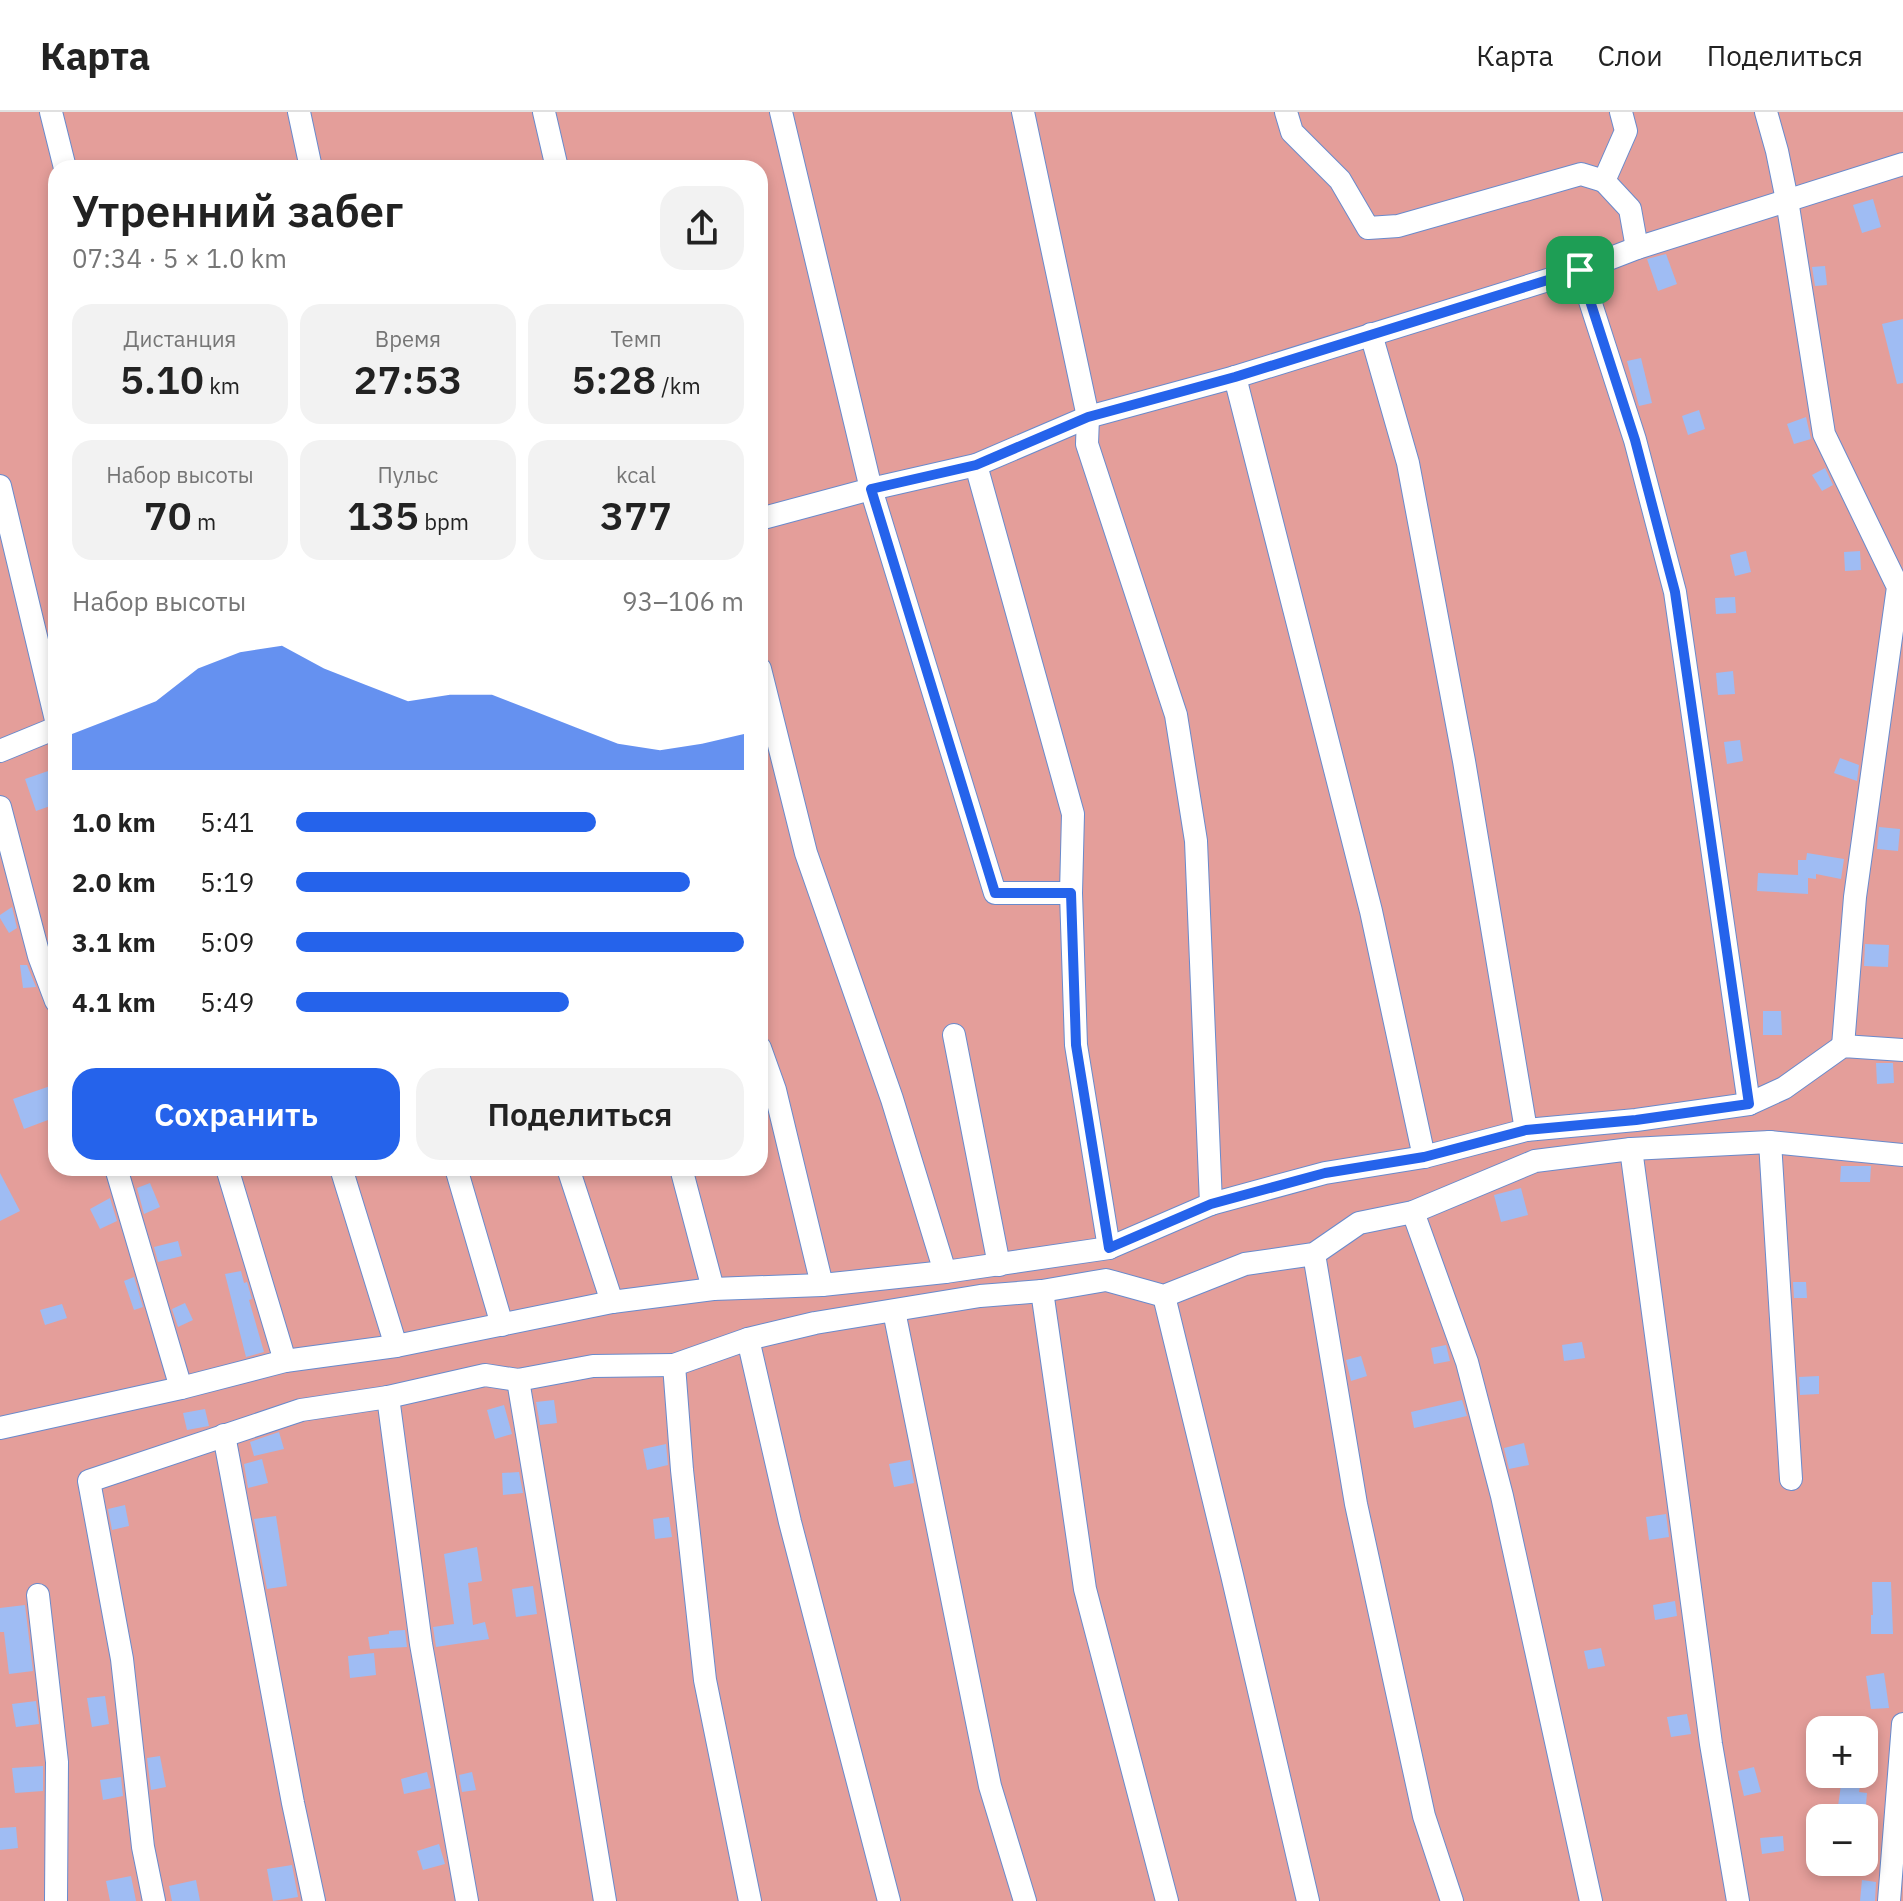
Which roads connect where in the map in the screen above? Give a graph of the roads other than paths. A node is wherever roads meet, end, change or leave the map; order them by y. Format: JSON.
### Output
{"nodes":[{"id":1,"x":51,"y":112,"type":"edge"},
{"id":2,"x":299,"y":112,"type":"edge"},
{"id":3,"x":544,"y":112,"type":"edge"},
{"id":4,"x":781,"y":112,"type":"edge"},
{"id":5,"x":1023,"y":112,"type":"edge"},
{"id":6,"x":1286,"y":112,"type":"edge"},
{"id":7,"x":1621,"y":112,"type":"edge"},
{"id":8,"x":1766,"y":112,"type":"edge"},
{"id":9,"x":63,"y":160,"type":"edge"},
{"id":10,"x":309,"y":160,"type":"edge"},
{"id":11,"x":555,"y":160,"type":"edge"},
{"id":12,"x":1903,"y":164,"type":"edge"},
{"id":13,"x":1604,"y":181,"type":"junction"},
{"id":14,"x":1787,"y":200,"type":"junction"},
{"id":15,"x":1637,"y":248,"type":"junction"},
{"id":16,"x":1580,"y":270,"type":"junction"},
{"id":17,"x":1371,"y":334,"type":"junction"},
{"id":18,"x":1235,"y":377,"type":"junction"},
{"id":19,"x":1088,"y":417,"type":"junction"},
{"id":20,"x":976,"y":465,"type":"junction"},
{"id":21,"x":0,"y":486,"type":"edge"},
{"id":22,"x":871,"y":489,"type":"junction"},
{"id":23,"x":768,"y":517,"type":"edge"},
{"id":24,"x":48,"y":687,"type":"edge"},
{"id":25,"x":768,"y":701,"type":"edge"},
{"id":26,"x":48,"y":731,"type":"edge"},
{"id":27,"x":0,"y":751,"type":"edge"},
{"id":28,"x":0,"y":807,"type":"edge"},
{"id":29,"x":1071,"y":893,"type":"junction"},
{"id":30,"x":48,"y":980,"type":"edge"},
{"id":31,"x":954,"y":1035,"type":"dead end"},
{"id":32,"x":1843,"y":1046,"type":"junction"},
{"id":33,"x":1903,"y":1050,"type":"edge"},
{"id":34,"x":768,"y":1070,"type":"edge"},
{"id":35,"x":1749,"y":1104,"type":"junction"},
{"id":36,"x":1526,"y":1130,"type":"junction"},
{"id":37,"x":1770,"y":1142,"type":"junction"},
{"id":38,"x":1631,"y":1149,"type":"junction"},
{"id":39,"x":1903,"y":1155,"type":"edge"},
{"id":40,"x":1424,"y":1157,"type":"junction"},
{"id":41,"x":118,"y":1176,"type":"edge"},
{"id":42,"x":229,"y":1176,"type":"edge"},
{"id":43,"x":343,"y":1176,"type":"edge"},
{"id":44,"x":458,"y":1176,"type":"edge"},
{"id":45,"x":571,"y":1176,"type":"edge"},
{"id":46,"x":683,"y":1176,"type":"edge"},
{"id":47,"x":1211,"y":1204,"type":"junction"},
{"id":48,"x":1413,"y":1212,"type":"junction"},
{"id":49,"x":1109,"y":1248,"type":"junction"},
{"id":50,"x":1314,"y":1254,"type":"junction"},
{"id":51,"x":999,"y":1265,"type":"junction"},
{"id":52,"x":945,"y":1272,"type":"junction"},
{"id":53,"x":822,"y":1285,"type":"junction"},
{"id":54,"x":713,"y":1289,"type":"junction"},
{"id":55,"x":1042,"y":1291,"type":"junction"},
{"id":56,"x":1164,"y":1296,"type":"junction"},
{"id":57,"x":612,"y":1302,"type":"junction"},
{"id":58,"x":894,"y":1311,"type":"junction"},
{"id":59,"x":502,"y":1325,"type":"junction"},
{"id":60,"x":748,"y":1339,"type":"junction"},
{"id":61,"x":396,"y":1346,"type":"junction"},
{"id":62,"x":285,"y":1361,"type":"junction"},
{"id":63,"x":674,"y":1365,"type":"junction"},
{"id":64,"x":518,"y":1380,"type":"junction"},
{"id":65,"x":181,"y":1388,"type":"junction"},
{"id":66,"x":388,"y":1397,"type":"junction"},
{"id":67,"x":0,"y":1428,"type":"edge"},
{"id":68,"x":224,"y":1435,"type":"junction"},
{"id":69,"x":1791,"y":1479,"type":"dead end"},
{"id":70,"x":38,"y":1595,"type":"dead end"},
{"id":71,"x":1903,"y":1724,"type":"edge"},
{"id":72,"x":56,"y":1901,"type":"edge"},
{"id":73,"x":154,"y":1901,"type":"edge"},
{"id":74,"x":314,"y":1901,"type":"edge"},
{"id":75,"x":467,"y":1901,"type":"edge"},
{"id":76,"x":605,"y":1901,"type":"edge"},
{"id":77,"x":750,"y":1901,"type":"edge"},
{"id":78,"x":889,"y":1901,"type":"edge"},
{"id":79,"x":1025,"y":1901,"type":"edge"},
{"id":80,"x":1167,"y":1901,"type":"edge"},
{"id":81,"x":1308,"y":1901,"type":"edge"},
{"id":82,"x":1452,"y":1901,"type":"edge"},
{"id":83,"x":1591,"y":1901,"type":"edge"},
{"id":84,"x":1738,"y":1901,"type":"edge"},
{"id":85,"x":1889,"y":1901,"type":"edge"}],
"edges":[{"from":1,"to":9,"type":"street"},
{"from":2,"to":10,"type":"street"},
{"from":3,"to":11,"type":"street"},
{"from":4,"to":22,"type":"street"},
{"from":5,"to":19,"type":"street"},
{"from":6,"to":13,"type":"street"},
{"from":7,"to":13,"type":"street"},
{"from":8,"to":14,"type":"street"},
{"from":12,"to":14,"type":"street"},
{"from":13,"to":15,"type":"street"},
{"from":14,"to":15,"type":"street"},
{"from":14,"to":32,"type":"street"},
{"from":15,"to":16,"type":"street"},
{"from":16,"to":17,"type":"street"},
{"from":16,"to":35,"type":"street"},
{"from":17,"to":18,"type":"street"},
{"from":17,"to":36,"type":"street"},
{"from":18,"to":19,"type":"street"},
{"from":18,"to":40,"type":"street"},
{"from":19,"to":20,"type":"street"},
{"from":19,"to":47,"type":"street"},
{"from":20,"to":22,"type":"street"},
{"from":20,"to":29,"type":"street"},
{"from":21,"to":24,"type":"street"},
{"from":22,"to":23,"type":"street"},
{"from":22,"to":29,"type":"street"},
{"from":25,"to":52,"type":"street"},
{"from":26,"to":27,"type":"street"},
{"from":28,"to":30,"type":"street"},
{"from":29,"to":49,"type":"street"},
{"from":31,"to":51,"type":"street"},
{"from":32,"to":33,"type":"street"},
{"from":32,"to":35,"type":"street"},
{"from":34,"to":53,"type":"street"},
{"from":35,"to":36,"type":"street"},
{"from":36,"to":40,"type":"street"},
{"from":37,"to":38,"type":"street"},
{"from":37,"to":39,"type":"street"},
{"from":37,"to":69,"type":"street"},
{"from":38,"to":48,"type":"street"},
{"from":38,"to":84,"type":"street"},
{"from":40,"to":47,"type":"street"},
{"from":41,"to":65,"type":"street"},
{"from":42,"to":62,"type":"street"},
{"from":43,"to":61,"type":"street"},
{"from":44,"to":59,"type":"street"},
{"from":45,"to":57,"type":"street"},
{"from":46,"to":54,"type":"street"},
{"from":47,"to":49,"type":"street"},
{"from":48,"to":50,"type":"street"},
{"from":48,"to":83,"type":"street"},
{"from":49,"to":51,"type":"street"},
{"from":50,"to":56,"type":"street"},
{"from":50,"to":82,"type":"street"},
{"from":51,"to":52,"type":"street"},
{"from":52,"to":53,"type":"street"},
{"from":53,"to":54,"type":"street"},
{"from":54,"to":57,"type":"street"},
{"from":55,"to":56,"type":"street"},
{"from":55,"to":58,"type":"street"},
{"from":55,"to":80,"type":"street"},
{"from":56,"to":81,"type":"street"},
{"from":57,"to":59,"type":"street"},
{"from":58,"to":60,"type":"street"},
{"from":58,"to":79,"type":"street"},
{"from":59,"to":61,"type":"street"},
{"from":60,"to":63,"type":"street"},
{"from":60,"to":78,"type":"street"},
{"from":61,"to":62,"type":"street"},
{"from":62,"to":65,"type":"street"},
{"from":63,"to":64,"type":"street"},
{"from":63,"to":77,"type":"street"},
{"from":64,"to":66,"type":"street"},
{"from":64,"to":76,"type":"street"},
{"from":65,"to":67,"type":"street"},
{"from":66,"to":68,"type":"street"},
{"from":66,"to":75,"type":"street"},
{"from":68,"to":73,"type":"street"},
{"from":68,"to":74,"type":"street"},
{"from":70,"to":72,"type":"street"},
{"from":71,"to":85,"type":"street"}]}
